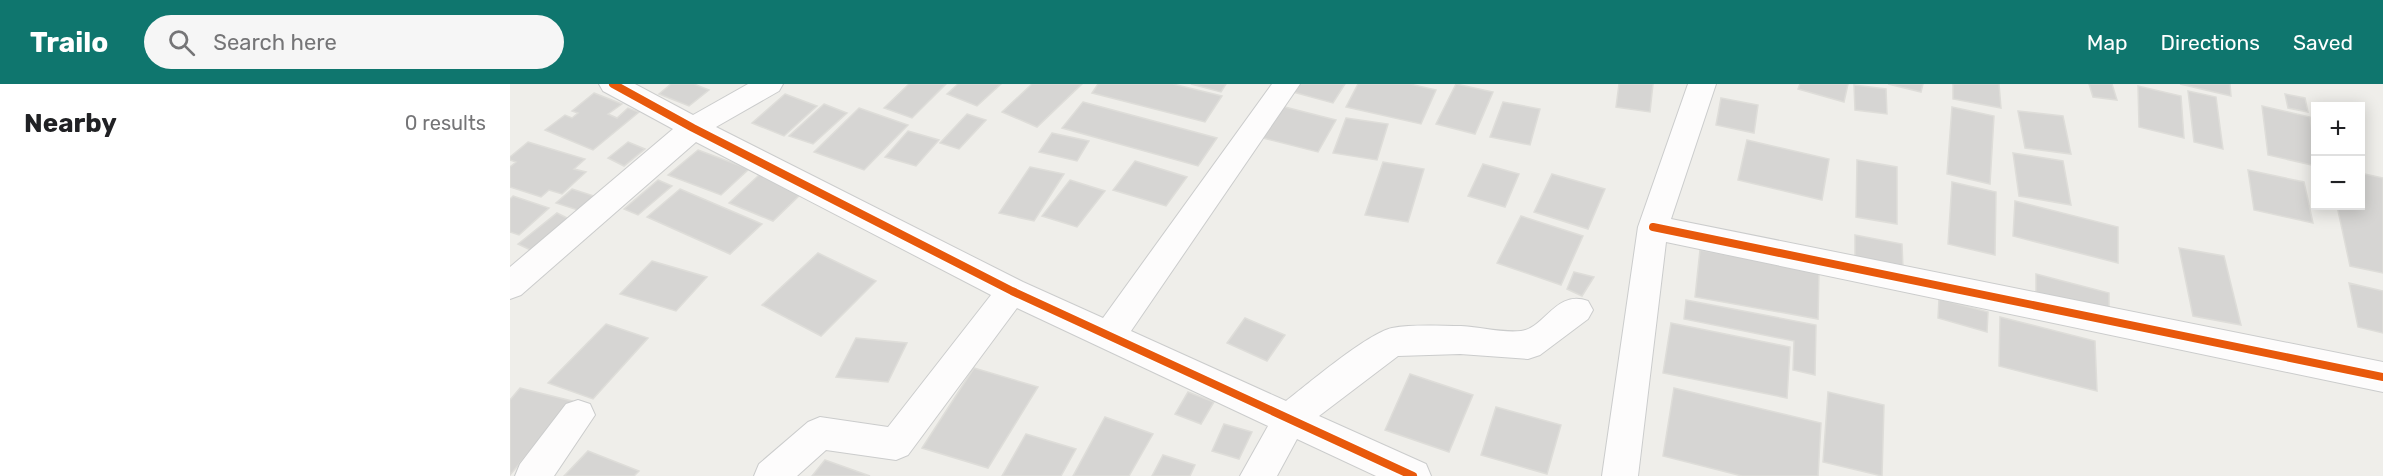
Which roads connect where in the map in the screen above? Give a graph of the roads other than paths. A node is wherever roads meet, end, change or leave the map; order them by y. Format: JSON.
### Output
{"nodes":[{"id":1,"x":613,"y":84,"type":"edge"},
{"id":2,"x":768,"y":84,"type":"edge"},
{"id":3,"x":1286,"y":84,"type":"edge"},
{"id":4,"x":1701,"y":84,"type":"edge"},
{"id":5,"x":693,"y":129,"type":"junction"},
{"id":6,"x":1653,"y":227,"type":"junction"},
{"id":7,"x":510,"y":286,"type":"edge"},
{"id":8,"x":1012,"y":291,"type":"junction"},
{"id":9,"x":1577,"y":310,"type":"dead end"},
{"id":10,"x":1109,"y":336,"type":"junction"},
{"id":11,"x":2383,"y":377,"type":"edge"},
{"id":12,"x":578,"y":415,"type":"dead end"},
{"id":13,"x":1291,"y":418,"type":"junction"},
{"id":14,"x":533,"y":476,"type":"edge"},
{"id":15,"x":771,"y":476,"type":"edge"},
{"id":16,"x":1258,"y":476,"type":"edge"},
{"id":17,"x":1413,"y":476,"type":"edge"},
{"id":18,"x":1620,"y":476,"type":"edge"}],
"edges":[{"from":1,"to":5,"type":"street"},
{"from":2,"to":5,"type":"street"},
{"from":3,"to":10,"type":"street"},
{"from":4,"to":6,"type":"street"},
{"from":5,"to":7,"type":"street"},
{"from":5,"to":8,"type":"street"},
{"from":6,"to":11,"type":"street"},
{"from":6,"to":18,"type":"street"},
{"from":8,"to":10,"type":"street"},
{"from":8,"to":15,"type":"street"},
{"from":9,"to":13,"type":"street"},
{"from":10,"to":13,"type":"street"},
{"from":12,"to":14,"type":"street"},
{"from":13,"to":16,"type":"street"},
{"from":13,"to":17,"type":"street"}]}
